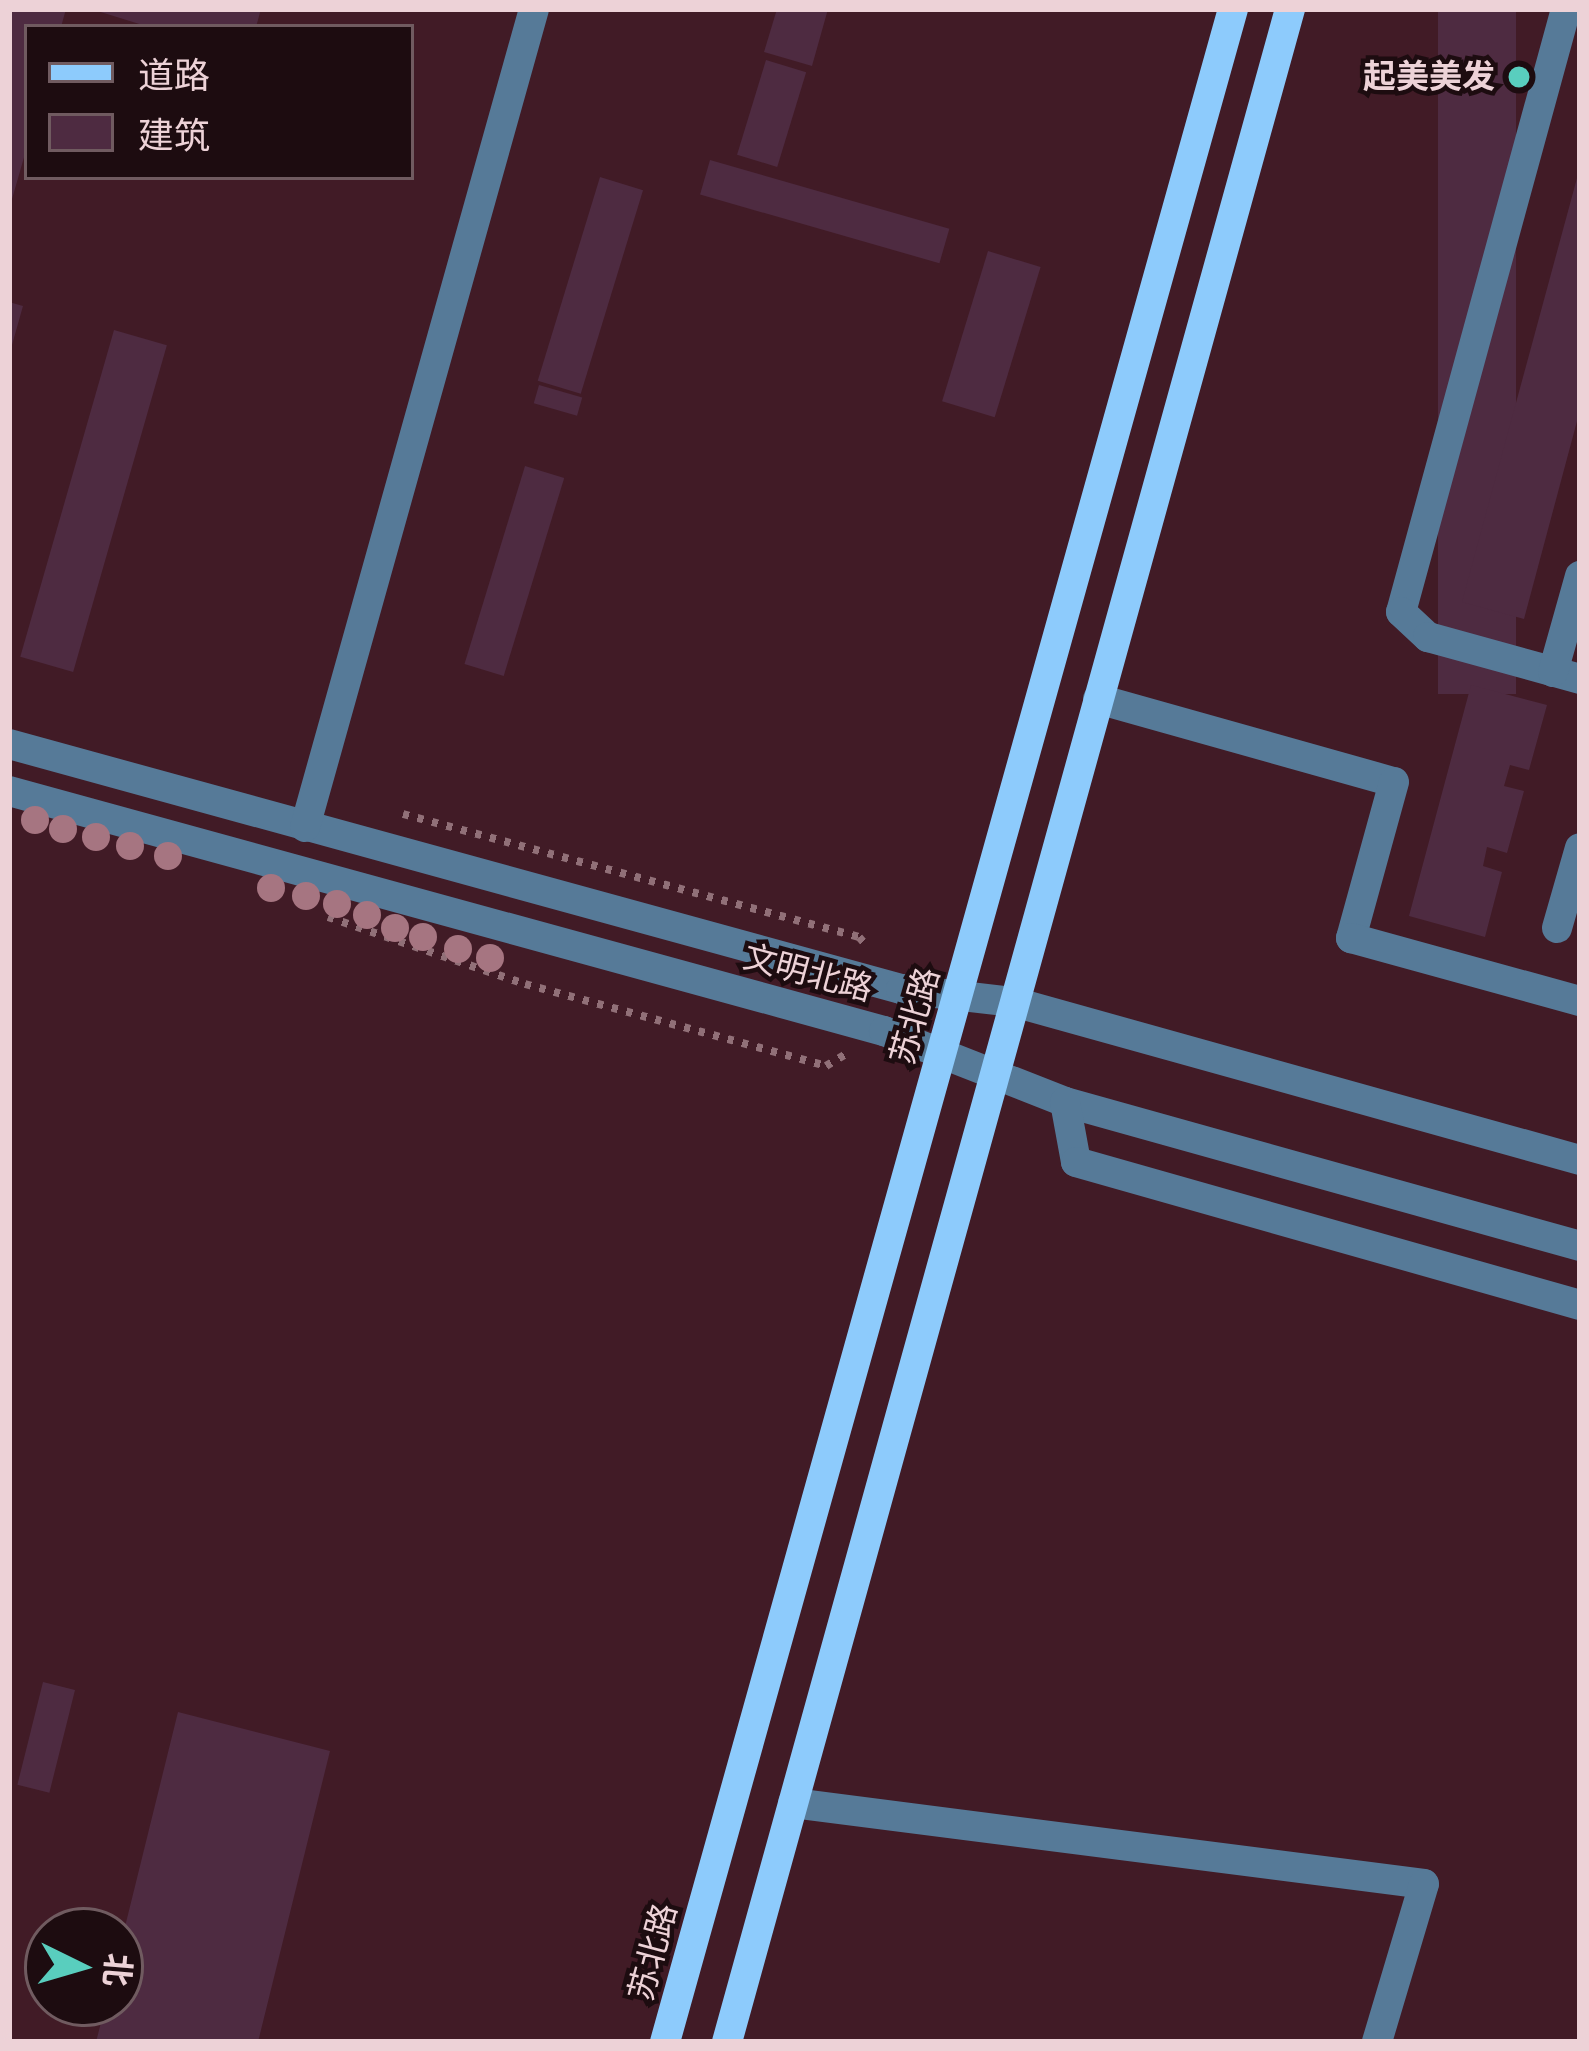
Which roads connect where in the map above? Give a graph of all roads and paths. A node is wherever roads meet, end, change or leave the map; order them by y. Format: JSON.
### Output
{"nodes":[{"id":1,"x":534,"y":9,"type":"edge"},
{"id":2,"x":1233,"y":9,"type":"edge"},
{"id":3,"x":1290,"y":9,"type":"edge"},
{"id":4,"x":1566,"y":9,"type":"edge"},
{"id":5,"x":1580,"y":576,"type":"edge"},
{"id":6,"x":1566,"y":676,"type":"edge"},
{"id":7,"x":1098,"y":699,"type":"junction"},
{"id":8,"x":9,"y":744,"type":"edge"},
{"id":9,"x":9,"y":791,"type":"edge"},
{"id":10,"x":305,"y":827,"type":"junction"},
{"id":11,"x":1580,"y":848,"type":"edge"},
{"id":12,"x":311,"y":911,"type":"dead end"},
{"id":13,"x":1557,"y":928,"type":"dead end"},
{"id":14,"x":958,"y":996,"type":"junction"},
{"id":15,"x":1580,"y":1001,"type":"edge"},
{"id":16,"x":1014,"y":1002,"type":"junction"},
{"id":17,"x":884,"y":1031,"type":"junction"},
{"id":18,"x":942,"y":1053,"type":"junction"},
{"id":19,"x":995,"y":1072,"type":"junction"},
{"id":20,"x":1065,"y":1102,"type":"junction"},
{"id":21,"x":1580,"y":1160,"type":"edge"},
{"id":22,"x":1580,"y":1246,"type":"edge"},
{"id":23,"x":1580,"y":1305,"type":"edge"},
{"id":24,"x":793,"y":1803,"type":"junction"},
{"id":25,"x":665,"y":2042,"type":"edge"},
{"id":26,"x":727,"y":2042,"type":"edge"},
{"id":27,"x":1377,"y":2042,"type":"edge"}],
"edges":[{"from":1,"to":10,"type":"street"},
{"from":2,"to":14,"type":"main road","name":"苏北路"},
{"from":3,"to":7,"type":"main road"},
{"from":4,"to":6,"type":"street"},
{"from":5,"to":6,"type":"street"},
{"from":7,"to":15,"type":"street"},
{"from":7,"to":16,"type":"main road"},
{"from":8,"to":10,"type":"street","name":"文明北路"},
{"from":9,"to":17,"type":"street","name":"文明北路"},
{"from":10,"to":14,"type":"street","name":"文明北路"},
{"from":11,"to":13,"type":"street"},
{"from":12,"to":17,"type":"path"},
{"from":14,"to":16,"type":"street","name":"文明北路"},
{"from":14,"to":18,"type":"main road","name":"苏北路"},
{"from":16,"to":19,"type":"main road"},
{"from":16,"to":21,"type":"street","name":"文明北路"},
{"from":17,"to":18,"type":"street","name":"文明北路"},
{"from":18,"to":19,"type":"street","name":"文明北路"},
{"from":18,"to":25,"type":"main road","name":"苏北路"},
{"from":19,"to":20,"type":"street","name":"文明北路"},
{"from":19,"to":24,"type":"main road"},
{"from":20,"to":22,"type":"street","name":"文明北路"},
{"from":20,"to":23,"type":"street"},
{"from":24,"to":26,"type":"main road"},
{"from":24,"to":27,"type":"street"}]}
